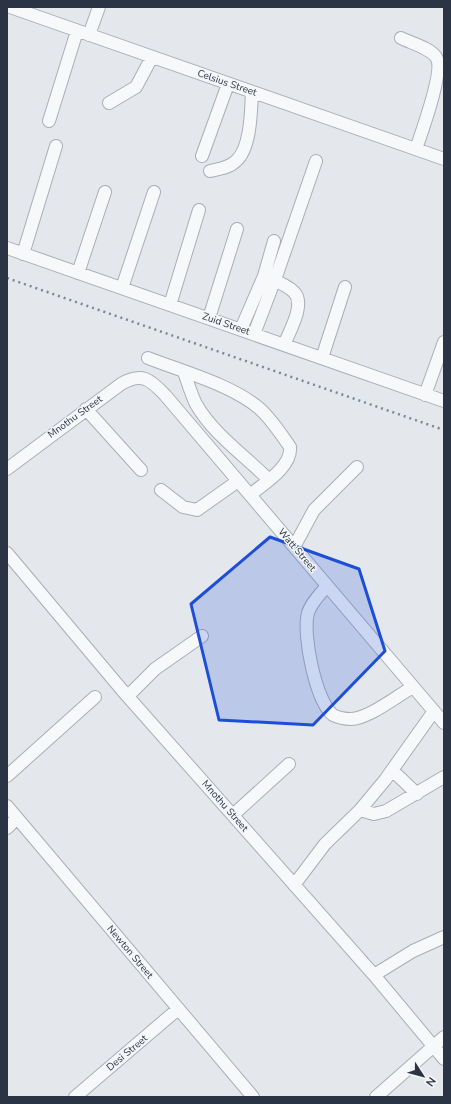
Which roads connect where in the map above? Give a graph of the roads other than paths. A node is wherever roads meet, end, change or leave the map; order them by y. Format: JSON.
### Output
{"nodes":[{"id":1,"x":10,"y":7,"type":"edge"},
{"id":2,"x":99,"y":7,"type":"edge"},
{"id":3,"x":77,"y":31,"type":"junction"},
{"id":4,"x":89,"y":35,"type":"junction"},
{"id":5,"x":401,"y":38,"type":"dead end"},
{"id":6,"x":152,"y":57,"type":"junction"},
{"id":7,"x":228,"y":84,"type":"junction"},
{"id":8,"x":252,"y":92,"type":"junction"},
{"id":9,"x":109,"y":103,"type":"dead end"},
{"id":10,"x":49,"y":121,"type":"dead end"},
{"id":11,"x":56,"y":146,"type":"dead end"},
{"id":12,"x":416,"y":149,"type":"junction"},
{"id":13,"x":202,"y":156,"type":"dead end"},
{"id":14,"x":444,"y":159,"type":"edge"},
{"id":15,"x":316,"y":161,"type":"dead end"},
{"id":16,"x":210,"y":171,"type":"dead end"},
{"id":17,"x":105,"y":192,"type":"dead end"},
{"id":18,"x":154,"y":192,"type":"dead end"},
{"id":19,"x":199,"y":210,"type":"dead end"},
{"id":20,"x":237,"y":229,"type":"dead end"},
{"id":21,"x":274,"y":241,"type":"dead end"},
{"id":22,"x":7,"y":248,"type":"edge"},
{"id":23,"x":23,"y":254,"type":"junction"},
{"id":24,"x":78,"y":273,"type":"junction"},
{"id":25,"x":264,"y":276,"type":"junction"},
{"id":26,"x":275,"y":281,"type":"junction"},
{"id":27,"x":345,"y":287,"type":"dead end"},
{"id":28,"x":122,"y":288,"type":"junction"},
{"id":29,"x":170,"y":304,"type":"junction"},
{"id":30,"x":209,"y":318,"type":"junction"},
{"id":31,"x":241,"y":329,"type":"junction"},
{"id":32,"x":254,"y":334,"type":"junction"},
{"id":33,"x":444,"y":342,"type":"edge"},
{"id":34,"x":284,"y":345,"type":"junction"},
{"id":35,"x":148,"y":358,"type":"dead end"},
{"id":36,"x":322,"y":358,"type":"junction"},
{"id":37,"x":184,"y":372,"type":"junction"},
{"id":38,"x":147,"y":379,"type":"joint"},
{"id":39,"x":425,"y":395,"type":"junction"},
{"id":40,"x":444,"y":401,"type":"edge"},
{"id":41,"x":86,"y":409,"type":"junction"},
{"id":42,"x":225,"y":439,"type":"junction"},
{"id":43,"x":211,"y":449,"type":"junction"},
{"id":44,"x":357,"y":467,"type":"dead end"},
{"id":45,"x":7,"y":469,"type":"edge"},
{"id":46,"x":141,"y":470,"type":"dead end"},
{"id":47,"x":268,"y":479,"type":"junction"},
{"id":48,"x":238,"y":481,"type":"junction"},
{"id":49,"x":161,"y":490,"type":"dead end"},
{"id":50,"x":250,"y":496,"type":"junction"},
{"id":51,"x":294,"y":547,"type":"junction"},
{"id":52,"x":7,"y":553,"type":"edge"},
{"id":53,"x":327,"y":586,"type":"junction"},
{"id":54,"x":202,"y":636,"type":"dead end"},
{"id":55,"x":413,"y":687,"type":"junction"},
{"id":56,"x":128,"y":696,"type":"junction"},
{"id":57,"x":95,"y":697,"type":"dead end"},
{"id":58,"x":434,"y":711,"type":"junction"},
{"id":59,"x":444,"y":723,"type":"edge"},
{"id":60,"x":289,"y":764,"type":"dead end"},
{"id":61,"x":392,"y":770,"type":"junction"},
{"id":62,"x":7,"y":776,"type":"edge"},
{"id":63,"x":444,"y":777,"type":"edge"},
{"id":64,"x":417,"y":794,"type":"junction"},
{"id":65,"x":7,"y":806,"type":"edge"},
{"id":66,"x":360,"y":810,"type":"junction"},
{"id":67,"x":233,"y":816,"type":"junction"},
{"id":68,"x":17,"y":818,"type":"junction"},
{"id":69,"x":7,"y":828,"type":"edge"},
{"id":70,"x":294,"y":885,"type":"junction"},
{"id":71,"x":444,"y":937,"type":"edge"},
{"id":72,"x":374,"y":975,"type":"junction"},
{"id":73,"x":178,"y":1009,"type":"junction"},
{"id":74,"x":444,"y":1038,"type":"edge"},
{"id":75,"x":433,"y":1046,"type":"junction"},
{"id":76,"x":444,"y":1059,"type":"edge"},
{"id":77,"x":75,"y":1097,"type":"edge"},
{"id":78,"x":253,"y":1097,"type":"edge"},
{"id":79,"x":376,"y":1097,"type":"edge"}],
"edges":[{"from":1,"to":3,"type":"street","name":"Celsius Street"},
{"from":2,"to":4,"type":"street"},
{"from":3,"to":4,"type":"street","name":"Celsius Street"},
{"from":3,"to":10,"type":"street"},
{"from":4,"to":6,"type":"street","name":"Celsius Street"},
{"from":5,"to":12,"type":"street"},
{"from":6,"to":7,"type":"street","name":"Celsius Street"},
{"from":6,"to":9,"type":"street"},
{"from":7,"to":8,"type":"street","name":"Celsius Street"},
{"from":7,"to":13,"type":"street"},
{"from":8,"to":12,"type":"street","name":"Celsius Street"},
{"from":8,"to":16,"type":"street"},
{"from":11,"to":23,"type":"street"},
{"from":12,"to":14,"type":"street","name":"Celsius Street"},
{"from":15,"to":26,"type":"street"},
{"from":17,"to":24,"type":"street"},
{"from":18,"to":28,"type":"street"},
{"from":19,"to":29,"type":"street"},
{"from":20,"to":30,"type":"street"},
{"from":21,"to":25,"type":"street"},
{"from":22,"to":23,"type":"street","name":"Zuid Street"},
{"from":23,"to":24,"type":"street","name":"Zuid Street"},
{"from":24,"to":28,"type":"street","name":"Zuid Street"},
{"from":25,"to":26,"type":"street"},
{"from":25,"to":31,"type":"street"},
{"from":26,"to":32,"type":"street"},
{"from":26,"to":34,"type":"street"},
{"from":27,"to":36,"type":"street"},
{"from":28,"to":29,"type":"street","name":"Zuid Street"},
{"from":29,"to":30,"type":"street","name":"Zuid Street"},
{"from":30,"to":31,"type":"street","name":"Zuid Street"},
{"from":31,"to":32,"type":"street","name":"Zuid Street"},
{"from":32,"to":34,"type":"street","name":"Zuid Street"},
{"from":33,"to":39,"type":"street"},
{"from":34,"to":36,"type":"street","name":"Zuid Street"},
{"from":35,"to":37,"type":"street"},
{"from":36,"to":39,"type":"street","name":"Zuid Street"},
{"from":37,"to":42,"type":"street"},
{"from":37,"to":47,"type":"street"},
{"from":38,"to":41,"type":"street","name":"Mnothu Street"},
{"from":38,"to":43,"type":"street","name":"Watt Street"},
{"from":39,"to":40,"type":"street","name":"Zuid Street"},
{"from":41,"to":45,"type":"street","name":"Mnothu Street"},
{"from":41,"to":46,"type":"street"},
{"from":42,"to":43,"type":"street"},
{"from":42,"to":47,"type":"street"},
{"from":43,"to":48,"type":"street","name":"Watt Street"},
{"from":44,"to":51,"type":"street"},
{"from":47,"to":50,"type":"street"},
{"from":48,"to":49,"type":"street"},
{"from":48,"to":50,"type":"street","name":"Watt Street"},
{"from":50,"to":51,"type":"street","name":"Watt Street"},
{"from":51,"to":53,"type":"street","name":"Watt Street"},
{"from":52,"to":56,"type":"street","name":"Mnothu Street"},
{"from":53,"to":55,"type":"street","name":"Watt Street"},
{"from":53,"to":55,"type":"street"},
{"from":54,"to":56,"type":"street"},
{"from":55,"to":58,"type":"street","name":"Watt Street"},
{"from":56,"to":67,"type":"street","name":"Mnothu Street"},
{"from":57,"to":62,"type":"street"},
{"from":58,"to":59,"type":"street","name":"Watt Street"},
{"from":58,"to":61,"type":"street"},
{"from":60,"to":67,"type":"street"},
{"from":61,"to":64,"type":"street"},
{"from":61,"to":66,"type":"street"},
{"from":63,"to":64,"type":"street"},
{"from":64,"to":66,"type":"street"},
{"from":65,"to":68,"type":"street","name":"Newton Street"},
{"from":66,"to":70,"type":"street"},
{"from":67,"to":70,"type":"street","name":"Mnothu Street"},
{"from":68,"to":69,"type":"street"},
{"from":68,"to":73,"type":"street","name":"Newton Street"},
{"from":70,"to":72,"type":"street","name":"Mnothu Street"},
{"from":71,"to":72,"type":"street"},
{"from":72,"to":75,"type":"street","name":"Mnothu Street"},
{"from":73,"to":77,"type":"street","name":"Desi Street"},
{"from":73,"to":78,"type":"street","name":"Newton Street"},
{"from":74,"to":75,"type":"street"},
{"from":75,"to":76,"type":"street","name":"Mnothu Street"},
{"from":75,"to":79,"type":"street"}]}
